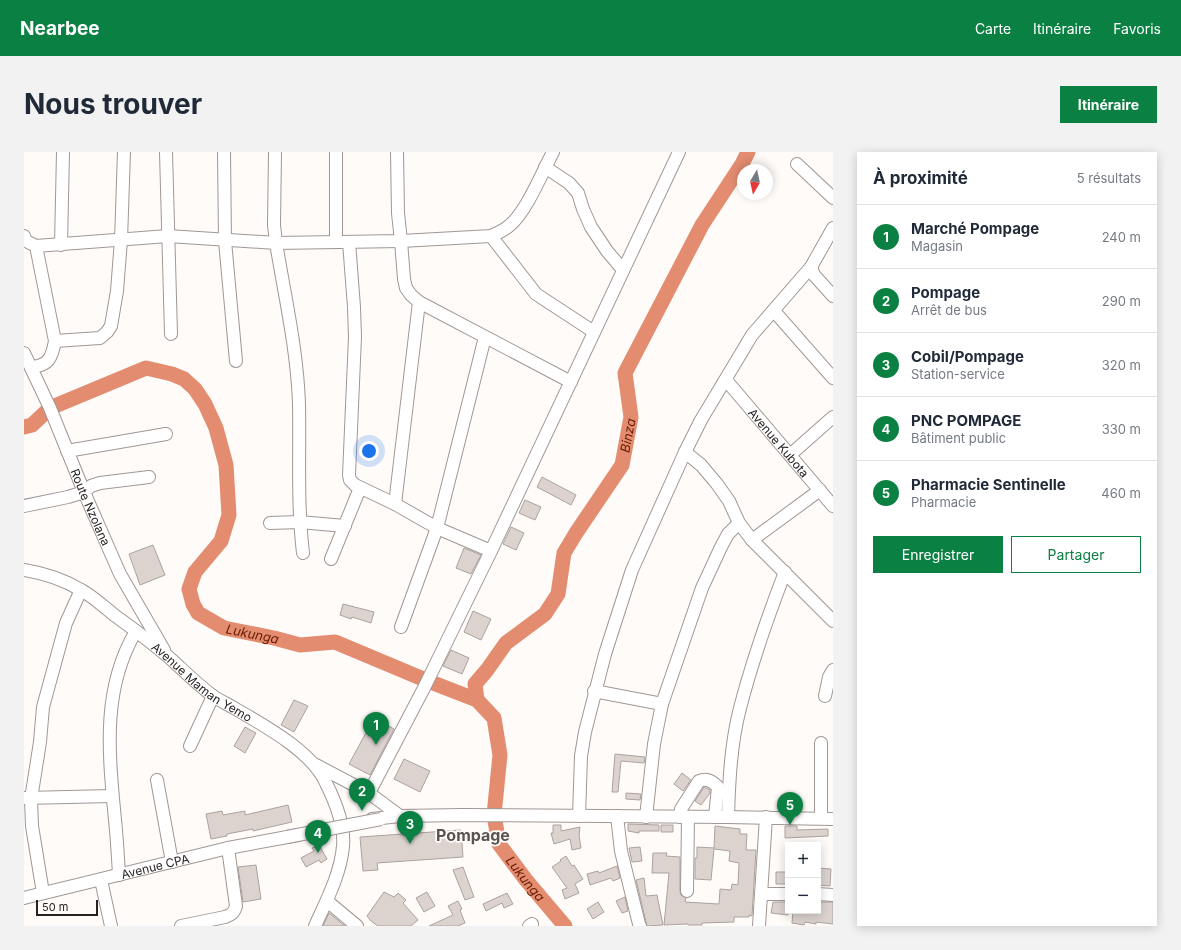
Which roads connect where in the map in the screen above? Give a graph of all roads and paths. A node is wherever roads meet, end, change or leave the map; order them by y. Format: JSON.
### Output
{"nodes":[{"id":1,"x":63,"y":152,"type":"edge"},
{"id":2,"x":124,"y":152,"type":"edge"},
{"id":3,"x":166,"y":152,"type":"edge"},
{"id":4,"x":224,"y":152,"type":"edge"},
{"id":5,"x":275,"y":152,"type":"edge"},
{"id":6,"x":336,"y":152,"type":"edge"},
{"id":7,"x":397,"y":152,"type":"edge"},
{"id":8,"x":553,"y":152,"type":"edge"},
{"id":9,"x":679,"y":152,"type":"edge"},
{"id":10,"x":797,"y":164,"type":"dead end"},
{"id":11,"x":546,"y":167,"type":"junction"},
{"id":12,"x":833,"y":198,"type":"edge"},
{"id":13,"x":833,"y":228,"type":"edge"},
{"id":14,"x":24,"y":236,"type":"edge"},
{"id":15,"x":168,"y":236,"type":"junction"},
{"id":16,"x":491,"y":236,"type":"junction"},
{"id":17,"x":121,"y":240,"type":"junction"},
{"id":18,"x":225,"y":240,"type":"junction"},
{"id":19,"x":401,"y":240,"type":"junction"},
{"id":20,"x":342,"y":242,"type":"junction"},
{"id":21,"x":276,"y":244,"type":"junction"},
{"id":22,"x":61,"y":245,"type":"junction"},
{"id":23,"x":36,"y":246,"type":"junction"},
{"id":24,"x":811,"y":267,"type":"junction"},
{"id":25,"x":623,"y":270,"type":"junction"},
{"id":26,"x":833,"y":296,"type":"edge"},
{"id":27,"x":419,"y":302,"type":"junction"},
{"id":28,"x":774,"y":311,"type":"junction"},
{"id":29,"x":594,"y":332,"type":"junction"},
{"id":30,"x":171,"y":334,"type":"dead end"},
{"id":31,"x":485,"y":337,"type":"junction"},
{"id":32,"x":55,"y":341,"type":"junction"},
{"id":33,"x":24,"y":353,"type":"edge"},
{"id":34,"x":236,"y":361,"type":"dead end"},
{"id":35,"x":30,"y":367,"type":"junction"},
{"id":36,"x":833,"y":378,"type":"edge"},
{"id":37,"x":726,"y":380,"type":"junction"},
{"id":38,"x":571,"y":382,"type":"junction"},
{"id":39,"x":833,"y":417,"type":"edge"},
{"id":40,"x":166,"y":434,"type":"dead end"},
{"id":41,"x":67,"y":451,"type":"junction"},
{"id":42,"x":685,"y":452,"type":"junction"},
{"id":43,"x":790,"y":455,"type":"junction"},
{"id":44,"x":149,"y":477,"type":"dead end"},
{"id":45,"x":360,"y":488,"type":"junction"},
{"id":46,"x":820,"y":490,"type":"junction"},
{"id":47,"x":84,"y":492,"type":"junction"},
{"id":48,"x":395,"y":504,"type":"junction"},
{"id":49,"x":24,"y":506,"type":"edge"},
{"id":50,"x":833,"y":506,"type":"edge"},
{"id":51,"x":299,"y":522,"type":"junction"},
{"id":52,"x":270,"y":523,"type":"dead end"},
{"id":53,"x":739,"y":523,"type":"junction"},
{"id":54,"x":345,"y":526,"type":"junction"},
{"id":55,"x":437,"y":528,"type":"junction"},
{"id":56,"x":752,"y":540,"type":"junction"},
{"id":57,"x":491,"y":551,"type":"junction"},
{"id":58,"x":303,"y":553,"type":"dead end"},
{"id":59,"x":331,"y":559,"type":"dead end"},
{"id":60,"x":25,"y":572,"type":"edge"},
{"id":61,"x":785,"y":572,"type":"junction"},
{"id":62,"x":81,"y":590,"type":"junction"},
{"id":63,"x":833,"y":621,"type":"edge"},
{"id":64,"x":401,"y":627,"type":"dead end"},
{"id":65,"x":136,"y":631,"type":"junction"},
{"id":66,"x":167,"y":656,"type":"junction"},
{"id":67,"x":833,"y":670,"type":"edge"},
{"id":68,"x":594,"y":691,"type":"junction"},
{"id":69,"x":213,"y":696,"type":"junction"},
{"id":70,"x":825,"y":696,"type":"dead end"},
{"id":71,"x":662,"y":704,"type":"junction"},
{"id":72,"x":821,"y":743,"type":"dead end"},
{"id":73,"x":190,"y":746,"type":"dead end"},
{"id":74,"x":315,"y":765,"type":"junction"},
{"id":75,"x":157,"y":780,"type":"dead end"},
{"id":76,"x":369,"y":793,"type":"junction"},
{"id":77,"x":112,"y":796,"type":"junction"},
{"id":78,"x":27,"y":799,"type":"edge"},
{"id":79,"x":400,"y":816,"type":"junction"},
{"id":80,"x":578,"y":816,"type":"junction"},
{"id":81,"x":616,"y":816,"type":"junction"},
{"id":82,"x":728,"y":816,"type":"junction"},
{"id":83,"x":646,"y":817,"type":"junction"},
{"id":84,"x":684,"y":817,"type":"junction"},
{"id":85,"x":715,"y":817,"type":"junction"},
{"id":86,"x":766,"y":817,"type":"junction"},
{"id":87,"x":381,"y":819,"type":"junction"},
{"id":88,"x":827,"y":819,"type":"edge"},
{"id":89,"x":341,"y":826,"type":"junction"},
{"id":90,"x":287,"y":837,"type":"junction"},
{"id":91,"x":228,"y":848,"type":"junction"},
{"id":92,"x":172,"y":862,"type":"junction"},
{"id":93,"x":119,"y":875,"type":"junction"},
{"id":94,"x":101,"y":880,"type":"junction"},
{"id":95,"x":687,"y":891,"type":"dead end"},
{"id":96,"x":43,"y":893,"type":"junction"},
{"id":97,"x":761,"y":894,"type":"junction"},
{"id":98,"x":785,"y":894,"type":"edge"},
{"id":99,"x":821,"y":894,"type":"edge"},
{"id":100,"x":833,"y":895,"type":"edge"},
{"id":101,"x":24,"y":898,"type":"edge"},
{"id":102,"x":327,"y":901,"type":"junction"},
{"id":103,"x":111,"y":926,"type":"edge"},
{"id":104,"x":182,"y":926,"type":"edge"},
{"id":105,"x":315,"y":926,"type":"edge"},
{"id":106,"x":357,"y":926,"type":"edge"},
{"id":107,"x":640,"y":926,"type":"edge"},
{"id":108,"x":759,"y":926,"type":"edge"}],
"edges":[{"from":1,"to":22,"type":"street"},
{"from":2,"to":17,"type":"street"},
{"from":3,"to":15,"type":"street"},
{"from":4,"to":18,"type":"street"},
{"from":5,"to":21,"type":"street"},
{"from":6,"to":20,"type":"street"},
{"from":7,"to":19,"type":"street"},
{"from":8,"to":11,"type":"street"},
{"from":9,"to":25,"type":"street"},
{"from":10,"to":12,"type":"street"},
{"from":11,"to":16,"type":"street"},
{"from":11,"to":25,"type":"street"},
{"from":13,"to":24,"type":"street"},
{"from":14,"to":23,"type":"street"},
{"from":15,"to":17,"type":"street"},
{"from":15,"to":18,"type":"street"},
{"from":15,"to":30,"type":"street"},
{"from":16,"to":19,"type":"street"},
{"from":16,"to":29,"type":"street"},
{"from":17,"to":22,"type":"street"},
{"from":17,"to":32,"type":"street"},
{"from":18,"to":21,"type":"street"},
{"from":18,"to":34,"type":"street"},
{"from":19,"to":20,"type":"street"},
{"from":19,"to":27,"type":"street"},
{"from":20,"to":21,"type":"street"},
{"from":20,"to":45,"type":"street"},
{"from":21,"to":51,"type":"street"},
{"from":22,"to":23,"type":"street"},
{"from":23,"to":32,"type":"street"},
{"from":24,"to":26,"type":"street"},
{"from":24,"to":28,"type":"street"},
{"from":25,"to":29,"type":"street"},
{"from":27,"to":31,"type":"street"},
{"from":27,"to":48,"type":"street"},
{"from":28,"to":36,"type":"street"},
{"from":28,"to":37,"type":"street"},
{"from":29,"to":38,"type":"street"},
{"from":31,"to":38,"type":"street"},
{"from":31,"to":55,"type":"street"},
{"from":32,"to":35,"type":"street"},
{"from":33,"to":35,"type":"street","name":"Route Nzolana"},
{"from":35,"to":41,"type":"street","name":"Route Nzolana"},
{"from":37,"to":42,"type":"street"},
{"from":37,"to":43,"type":"street","name":"Avenue Kubota"},
{"from":38,"to":57,"type":"street"},
{"from":39,"to":43,"type":"street"},
{"from":40,"to":41,"type":"street"},
{"from":41,"to":47,"type":"street","name":"Route Nzolana"},
{"from":42,"to":53,"type":"street"},
{"from":42,"to":68,"type":"street"},
{"from":43,"to":46,"type":"street","name":"Avenue Kubota"},
{"from":44,"to":47,"type":"street"},
{"from":45,"to":48,"type":"street"},
{"from":45,"to":54,"type":"street"},
{"from":46,"to":50,"type":"street","name":"Avenue Kubota"},
{"from":46,"to":56,"type":"street"},
{"from":47,"to":49,"type":"street"},
{"from":47,"to":66,"type":"street","name":"Route Nzolana"},
{"from":48,"to":55,"type":"street"},
{"from":51,"to":52,"type":"street"},
{"from":51,"to":54,"type":"street"},
{"from":51,"to":58,"type":"street"},
{"from":53,"to":56,"type":"street"},
{"from":53,"to":71,"type":"street"},
{"from":54,"to":59,"type":"street"},
{"from":55,"to":57,"type":"street"},
{"from":55,"to":64,"type":"street"},
{"from":56,"to":61,"type":"street"},
{"from":57,"to":76,"type":"street"},
{"from":60,"to":62,"type":"street","name":"Avenue Maman Yemo"},
{"from":61,"to":63,"type":"street"},
{"from":61,"to":82,"type":"street"},
{"from":62,"to":65,"type":"street","name":"Avenue Maman Yemo"},
{"from":62,"to":78,"type":"street"},
{"from":65,"to":66,"type":"street","name":"Avenue Maman Yemo"},
{"from":65,"to":77,"type":"street"},
{"from":66,"to":69,"type":"street","name":"Avenue Maman Yemo"},
{"from":67,"to":70,"type":"street"},
{"from":68,"to":71,"type":"street"},
{"from":68,"to":80,"type":"street"},
{"from":69,"to":73,"type":"street"},
{"from":69,"to":74,"type":"street","name":"Avenue Maman Yemo"},
{"from":71,"to":83,"type":"street"},
{"from":72,"to":88,"type":"street"},
{"from":74,"to":76,"type":"street"},
{"from":74,"to":89,"type":"street","name":"Avenue Maman Yemo"},
{"from":75,"to":92,"type":"street"},
{"from":76,"to":79,"type":"street"},
{"from":77,"to":78,"type":"street"},
{"from":77,"to":93,"type":"street"},
{"from":78,"to":96,"type":"street"},
{"from":79,"to":80,"type":"street"},
{"from":79,"to":87,"type":"street"},
{"from":80,"to":81,"type":"street"},
{"from":81,"to":83,"type":"street"},
{"from":81,"to":107,"type":"street"},
{"from":82,"to":85,"type":"street"},
{"from":82,"to":86,"type":"street"},
{"from":83,"to":84,"type":"street"},
{"from":84,"to":85,"type":"street"},
{"from":84,"to":85,"type":"street"},
{"from":84,"to":95,"type":"street"},
{"from":86,"to":88,"type":"street"},
{"from":86,"to":97,"type":"street"},
{"from":87,"to":89,"type":"street"},
{"from":87,"to":90,"type":"street","bridge":true},
{"from":89,"to":90,"type":"street"},
{"from":89,"to":102,"type":"street","name":"Avenue Maman Yemo"},
{"from":90,"to":91,"type":"street","name":"Avenue CPA"},
{"from":91,"to":92,"type":"street","name":"Avenue CPA"},
{"from":91,"to":104,"type":"street"},
{"from":92,"to":93,"type":"street","name":"Avenue CPA"},
{"from":93,"to":94,"type":"street","name":"Avenue CPA"},
{"from":94,"to":96,"type":"street","name":"Avenue CPA"},
{"from":94,"to":103,"type":"street"},
{"from":96,"to":101,"type":"street","name":"Avenue CPA"},
{"from":97,"to":98,"type":"street"},
{"from":97,"to":108,"type":"street"},
{"from":99,"to":100,"type":"street"},
{"from":102,"to":105,"type":"street","name":"Avenue Maman Yemo"},
{"from":102,"to":106,"type":"street"}]}
